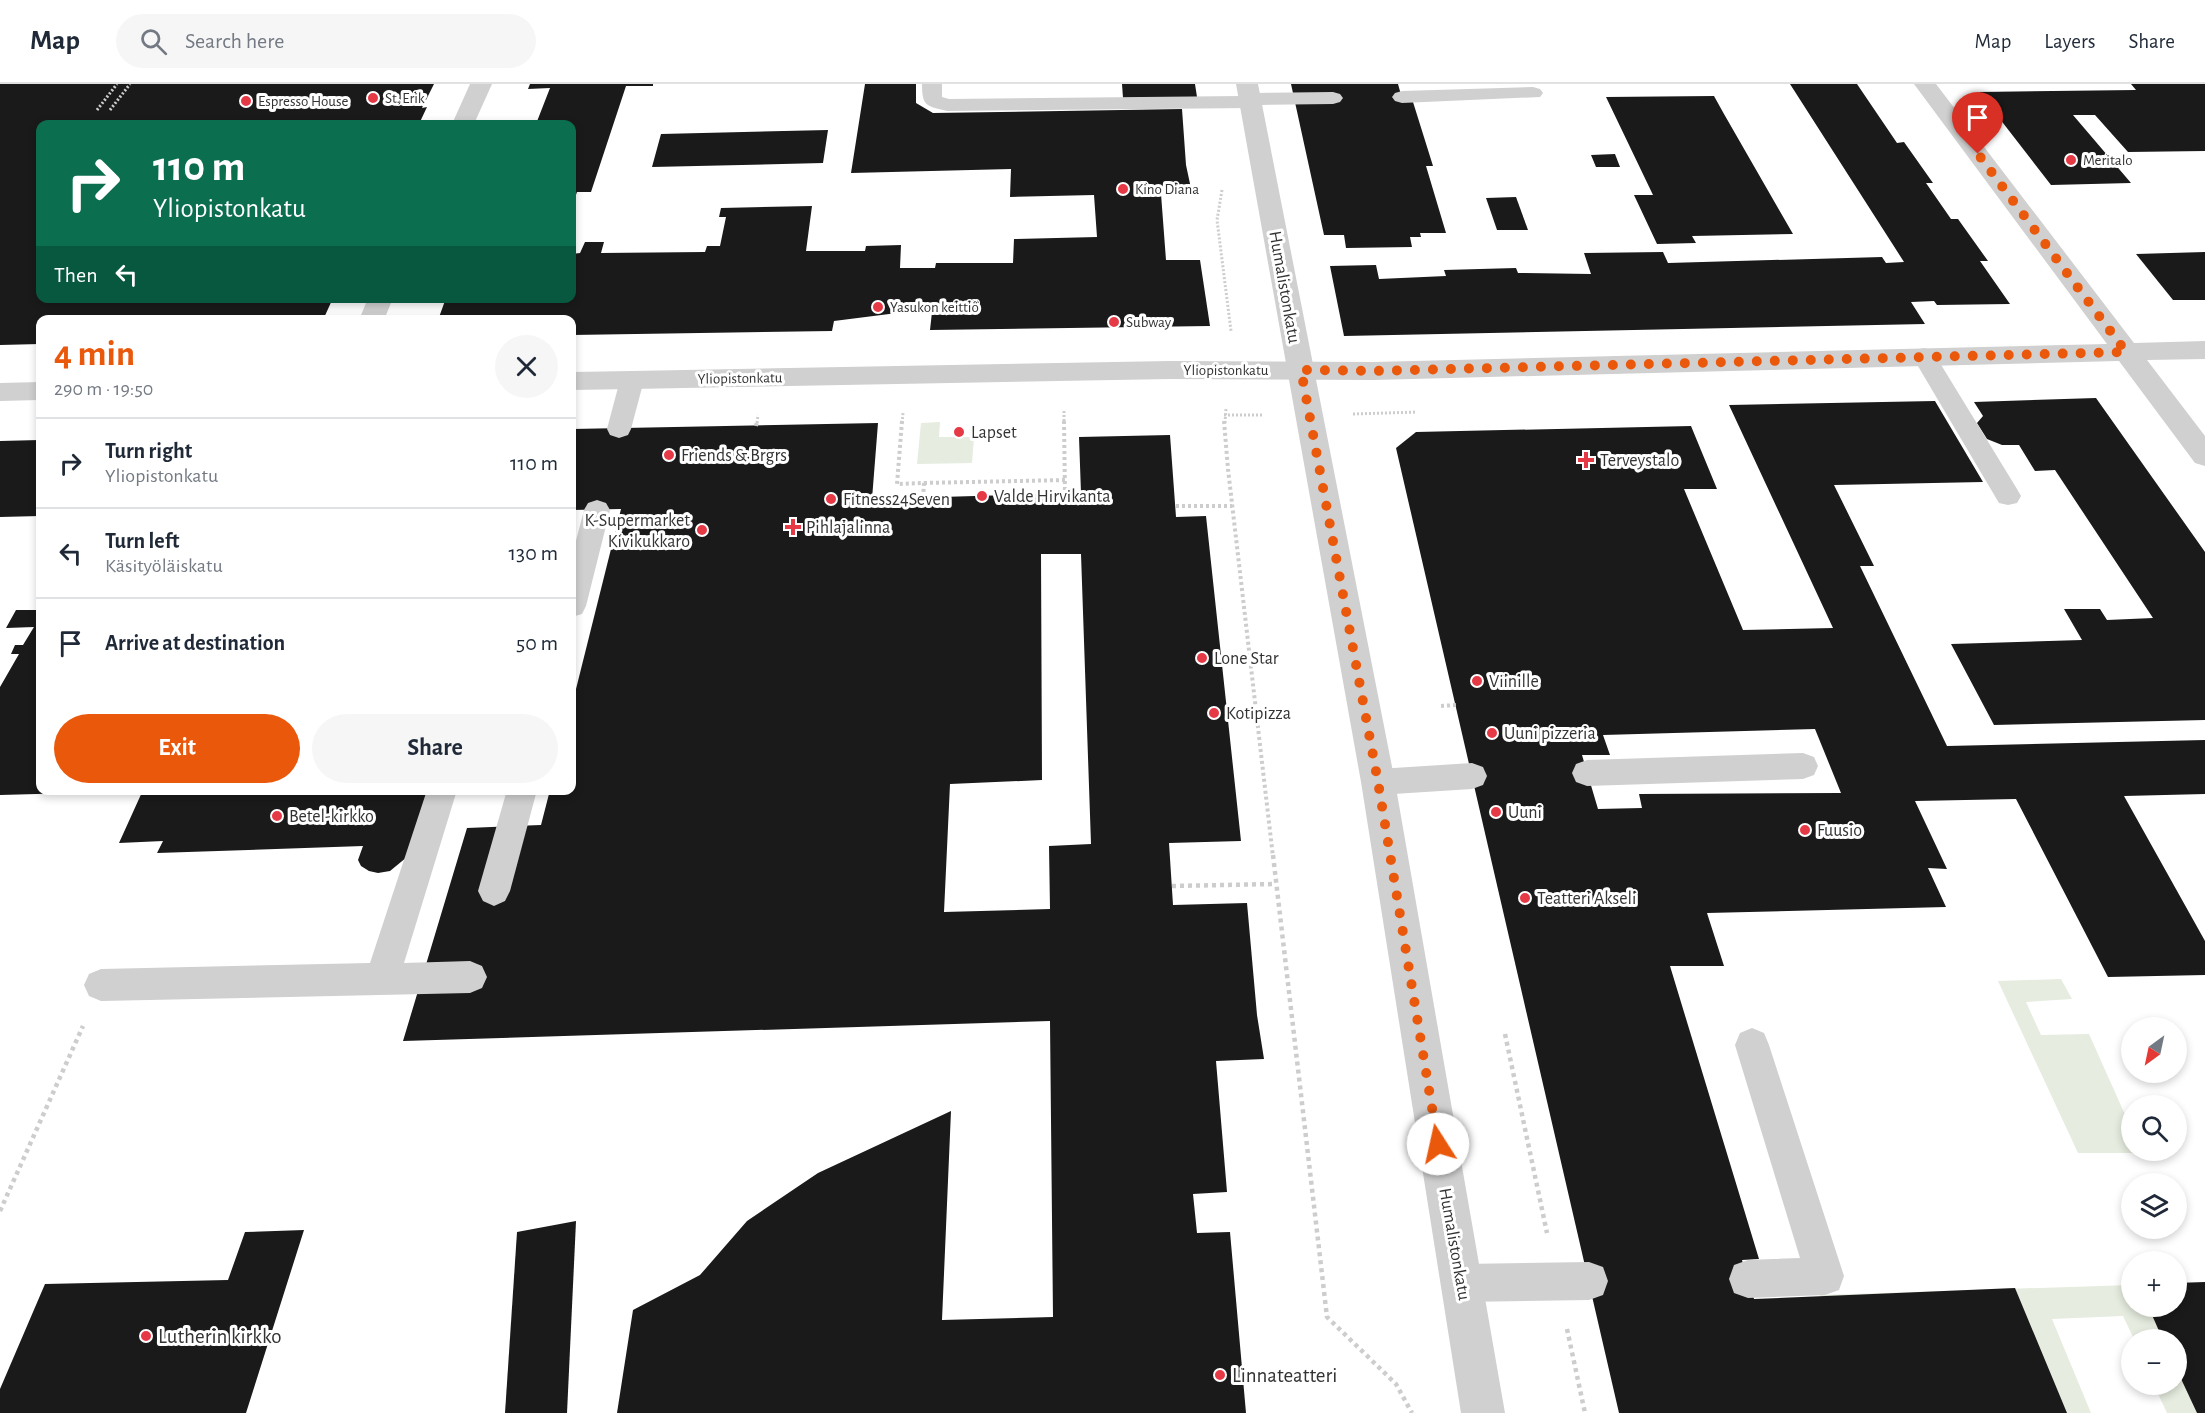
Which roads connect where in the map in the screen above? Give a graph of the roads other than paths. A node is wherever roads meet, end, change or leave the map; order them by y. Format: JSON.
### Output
{"nodes":[{"id":1,"x":482,"y":84,"type":"edge"},
{"id":2,"x":932,"y":84,"type":"edge"},
{"id":3,"x":1925,"y":84,"type":"edge"},
{"id":4,"x":1410,"y":93,"type":"edge"},
{"id":5,"x":1533,"y":93,"type":"dead end"},
{"id":6,"x":1089,"y":94,"type":"edge"},
{"id":7,"x":1249,"y":95,"type":"edge"},
{"id":8,"x":1333,"y":98,"type":"dead end"},
{"id":9,"x":465,"y":120,"type":"edge"},
{"id":10,"x":2205,"y":350,"type":"edge"},
{"id":11,"x":2126,"y":352,"type":"junction"},
{"id":12,"x":1924,"y":356,"type":"junction"},
{"id":13,"x":1301,"y":370,"type":"junction"},
{"id":14,"x":632,"y":380,"type":"junction"},
{"id":15,"x":576,"y":381,"type":"edge"},
{"id":16,"x":36,"y":391,"type":"edge"},
{"id":17,"x":0,"y":392,"type":"edge"},
{"id":18,"x":619,"y":429,"type":"dead end"},
{"id":19,"x":2205,"y":456,"type":"edge"},
{"id":20,"x":2008,"y":496,"type":"dead end"},
{"id":21,"x":597,"y":510,"type":"dead end"},
{"id":22,"x":576,"y":591,"type":"edge"},
{"id":23,"x":1803,"y":766,"type":"dead end"},
{"id":24,"x":1587,"y":773,"type":"dead end"},
{"id":25,"x":1473,"y":776,"type":"dead end"},
{"id":26,"x":1378,"y":782,"type":"junction"},
{"id":27,"x":440,"y":795,"type":"edge"},
{"id":28,"x":521,"y":795,"type":"edge"},
{"id":29,"x":494,"y":891,"type":"dead end"},
{"id":30,"x":470,"y":977,"type":"dead end"},
{"id":31,"x":382,"y":979,"type":"junction"},
{"id":32,"x":101,"y":985,"type":"road end"},
{"id":33,"x":1752,"y":1046,"type":"dead end"},
{"id":34,"x":1748,"y":1279,"type":"dead end"},
{"id":35,"x":1573,"y":1281,"type":"road end"},
{"id":36,"x":1462,"y":1283,"type":"junction"},
{"id":37,"x":1483,"y":1413,"type":"edge"}],
"edges":[{"from":1,"to":9,"type":"street"},
{"from":2,"to":6,"type":"lane"},
{"from":3,"to":11,"type":"street"},
{"from":4,"to":5,"type":"lane"},
{"from":6,"to":7,"type":"lane"},
{"from":7,"to":8,"type":"lane"},
{"from":7,"to":13,"type":"street","name":"Humalistonkatu"},
{"from":10,"to":11,"type":"street","name":"Yliopistonkatu"},
{"from":11,"to":12,"type":"street","name":"Yliopistonkatu"},
{"from":11,"to":19,"type":"street"},
{"from":12,"to":13,"type":"street","name":"Yliopistonkatu"},
{"from":12,"to":20,"type":"lane"},
{"from":13,"to":14,"type":"street","name":"Yliopistonkatu"},
{"from":13,"to":26,"type":"street","name":"Humalistonkatu"},
{"from":14,"to":15,"type":"street","name":"Yliopistonkatu"},
{"from":14,"to":18,"type":"lane"},
{"from":16,"to":17,"type":"street"},
{"from":21,"to":22,"type":"lane"},
{"from":23,"to":24,"type":"lane"},
{"from":25,"to":26,"type":"lane"},
{"from":26,"to":36,"type":"street","name":"Humalistonkatu"},
{"from":27,"to":31,"type":"lane"},
{"from":28,"to":29,"type":"lane"},
{"from":30,"to":31,"type":"lane"},
{"from":31,"to":32,"type":"lane"},
{"from":33,"to":34,"type":"lane"},
{"from":35,"to":36,"type":"lane"},
{"from":36,"to":37,"type":"street","name":"Humalistonkatu"}]}
